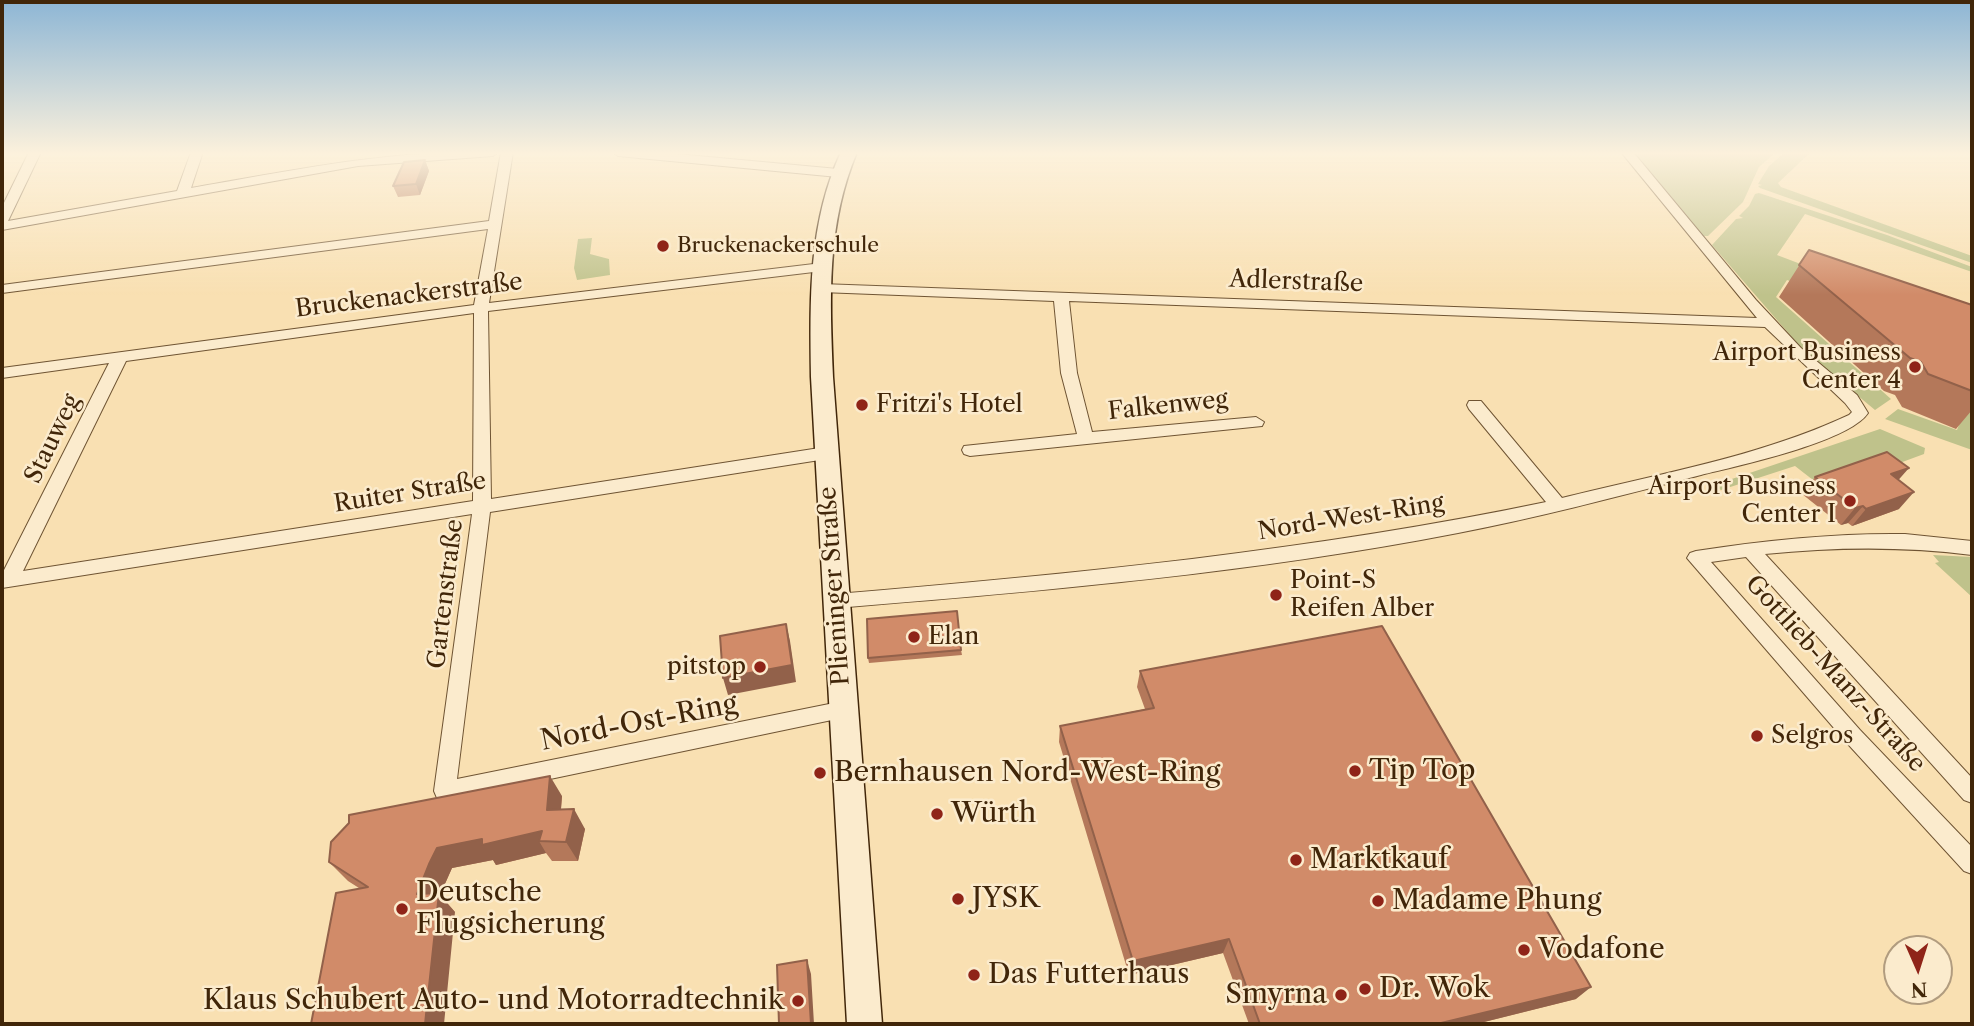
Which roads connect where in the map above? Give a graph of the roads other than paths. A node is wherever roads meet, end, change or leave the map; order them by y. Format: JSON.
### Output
{"nodes":[{"id":1,"x":12,"y":200,"type":"edge"},
{"id":2,"x":145,"y":200,"type":"edge"},
{"id":3,"x":498,"y":200,"type":"edge"},
{"id":4,"x":830,"y":200,"type":"edge"},
{"id":5,"x":1667,"y":200,"type":"edge"},
{"id":6,"x":2,"y":220,"type":"edge"},
{"id":7,"x":493,"y":224,"type":"junction"},
{"id":8,"x":2,"y":226,"type":"edge"},
{"id":9,"x":821,"y":278,"type":"junction"},
{"id":10,"x":2,"y":289,"type":"edge"},
{"id":11,"x":1061,"y":295,"type":"junction"},
{"id":12,"x":481,"y":309,"type":"junction"},
{"id":13,"x":1769,"y":323,"type":"junction"},
{"id":14,"x":120,"y":357,"type":"junction"},
{"id":15,"x":2,"y":373,"type":"edge"},
{"id":16,"x":1475,"y":405,"type":"dead end"},
{"id":17,"x":1256,"y":422,"type":"dead end"},
{"id":18,"x":1086,"y":439,"type":"junction"},
{"id":19,"x":970,"y":450,"type":"dead end"},
{"id":20,"x":826,"y":453,"type":"junction"},
{"id":21,"x":482,"y":506,"type":"junction"},
{"id":22,"x":1559,"y":506,"type":"junction"},
{"id":23,"x":1972,"y":548,"type":"edge"},
{"id":24,"x":1749,"y":549,"type":"junction"},
{"id":25,"x":6,"y":580,"type":"edge"},
{"id":26,"x":836,"y":601,"type":"junction"},
{"id":27,"x":844,"y":710,"type":"junction"},
{"id":28,"x":445,"y":791,"type":"joint"},
{"id":29,"x":1972,"y":793,"type":"edge"},
{"id":30,"x":1972,"y":863,"type":"edge"},
{"id":31,"x":866,"y":1024,"type":"edge"}],
"edges":[{"from":1,"to":6,"type":"street"},
{"from":2,"to":8,"type":"street"},
{"from":3,"to":7,"type":"street","name":"Gartenstraße"},
{"from":4,"to":9,"type":"main road","name":"Plieninger Straße"},
{"from":5,"to":13,"type":"street"},
{"from":7,"to":10,"type":"street"},
{"from":7,"to":12,"type":"street","name":"Gartenstraße"},
{"from":9,"to":11,"type":"street","name":"Adlerstraße"},
{"from":9,"to":12,"type":"street","name":"Bruckenackerstraße"},
{"from":9,"to":20,"type":"main road","name":"Plieninger Straße"},
{"from":11,"to":13,"type":"street","name":"Adlerstraße"},
{"from":11,"to":18,"type":"street","name":"Falkenweg"},
{"from":12,"to":14,"type":"street","name":"Bruckenackerstraße"},
{"from":12,"to":21,"type":"street","name":"Gartenstraße"},
{"from":13,"to":22,"type":"street","name":"Nord-West-Ring"},
{"from":14,"to":15,"type":"street","name":"Bruckenackerstraße"},
{"from":14,"to":25,"type":"street","name":"Stauweg"},
{"from":16,"to":22,"type":"street"},
{"from":17,"to":18,"type":"street","name":"Falkenweg"},
{"from":18,"to":19,"type":"street","name":"Falkenweg"},
{"from":20,"to":21,"type":"street","name":"Ruiter Straße"},
{"from":20,"to":26,"type":"main road","name":"Plieninger Straße"},
{"from":21,"to":25,"type":"street","name":"Ruiter Straße"},
{"from":21,"to":28,"type":"street","name":"Gartenstraße"},
{"from":22,"to":26,"type":"street","name":"Nord-West-Ring"},
{"from":23,"to":24,"type":"street","name":"Gottlieb-Manz-Straße"},
{"from":24,"to":29,"type":"street","name":"Gottlieb-Manz-Straße"},
{"from":24,"to":30,"type":"street","name":"Gottlieb-Manz-Straße"},
{"from":26,"to":27,"type":"main road","name":"Plieninger Straße"},
{"from":27,"to":28,"type":"street","name":"Nord-Ost-Ring"},
{"from":27,"to":31,"type":"main road","name":"Plieninger Straße"}]}
